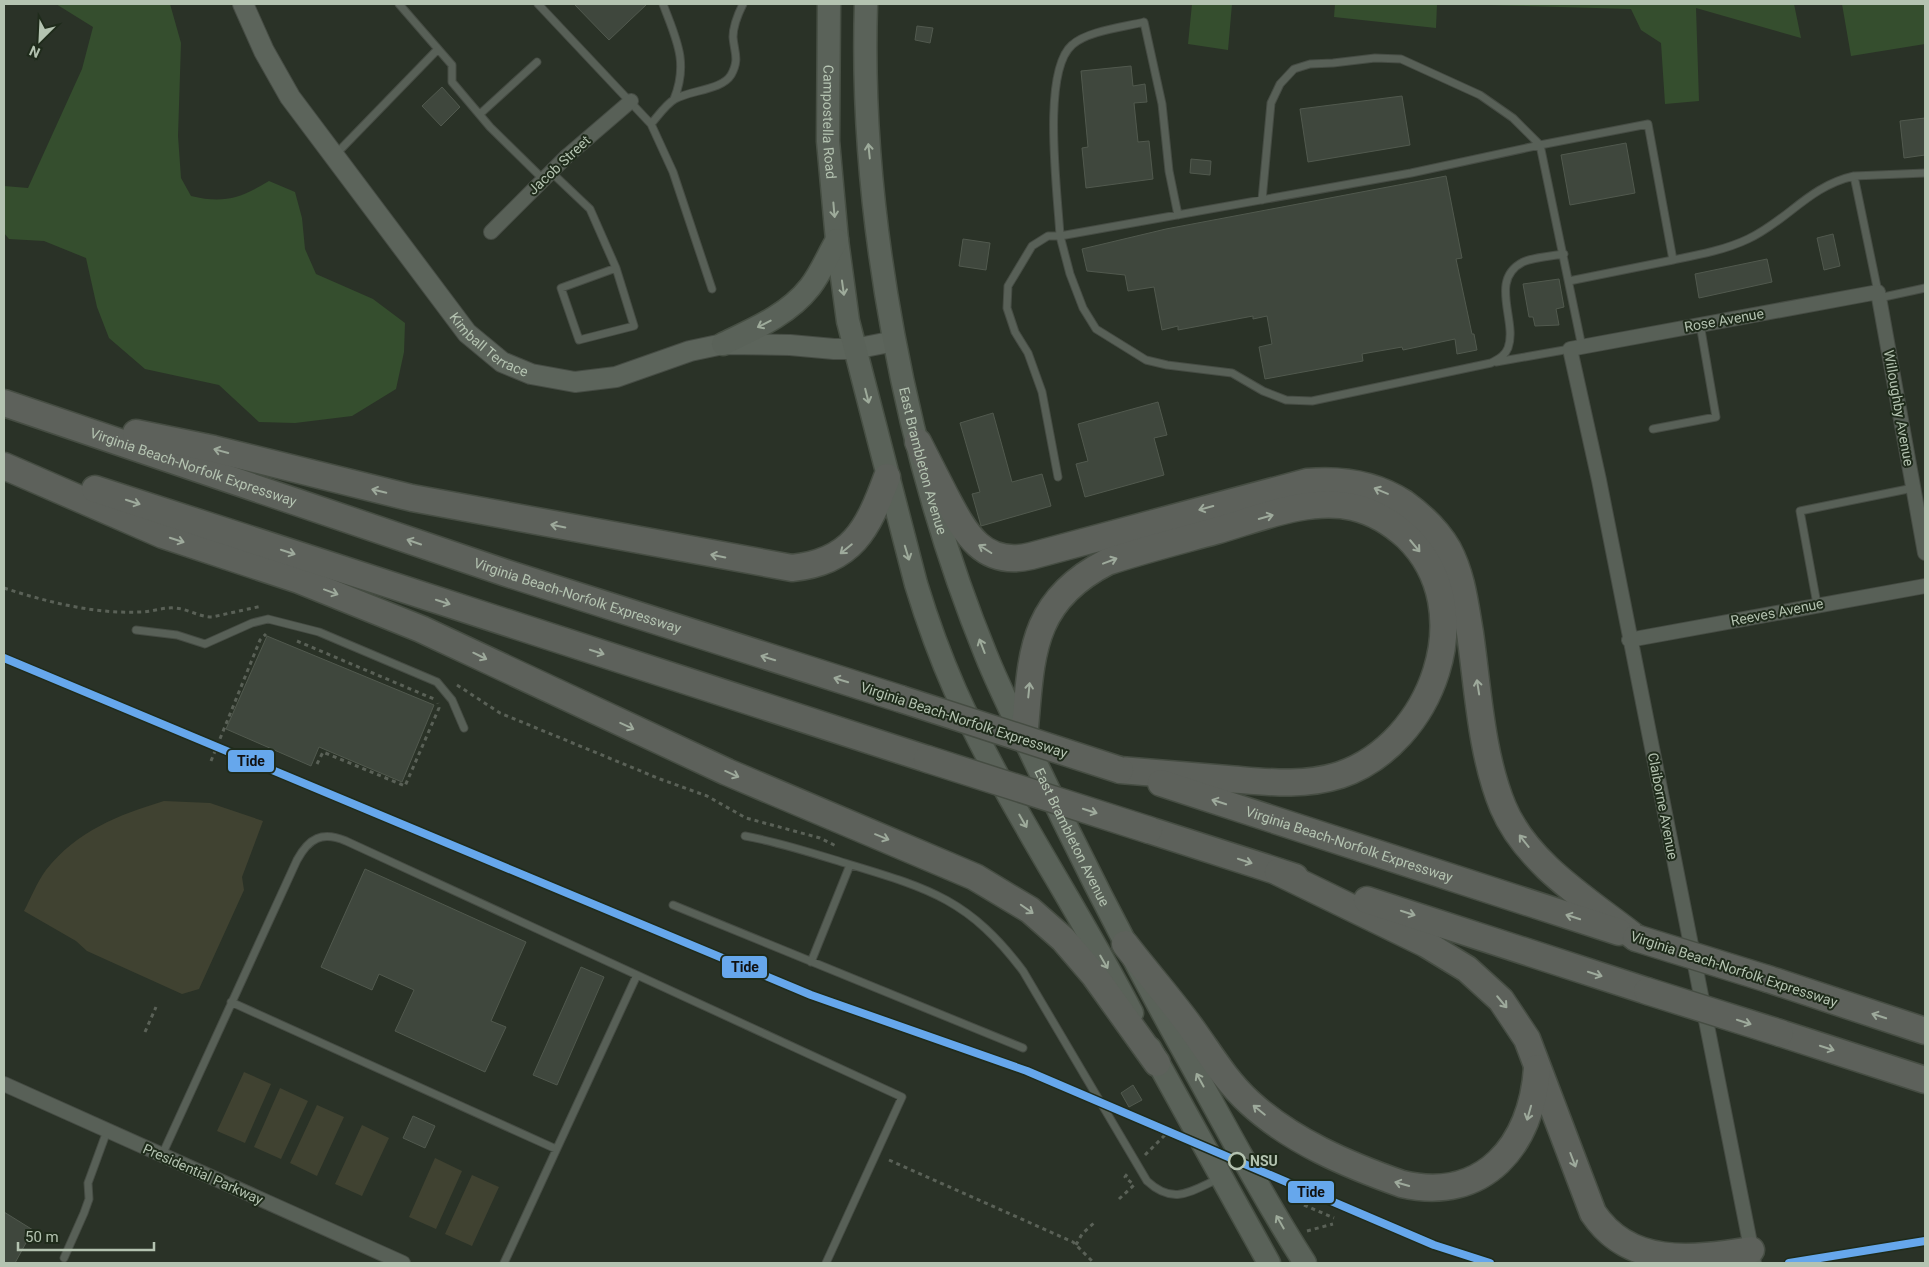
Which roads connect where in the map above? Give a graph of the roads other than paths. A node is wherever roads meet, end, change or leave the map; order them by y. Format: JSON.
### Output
{"nodes":[{"id":1,"x":243,"y":4,"type":"edge"},
{"id":2,"x":399,"y":4,"type":"edge"},
{"id":3,"x":538,"y":4,"type":"edge"},
{"id":4,"x":663,"y":4,"type":"edge"},
{"id":5,"x":743,"y":4,"type":"edge"},
{"id":6,"x":829,"y":4,"type":"edge"},
{"id":7,"x":866,"y":4,"type":"edge"},
{"id":8,"x":438,"y":49,"type":"junction"},
{"id":9,"x":537,"y":62,"type":"dead end"},
{"id":10,"x":674,"y":99,"type":"junction"},
{"id":11,"x":631,"y":101,"type":"junction"},
{"id":12,"x":480,"y":114,"type":"junction"},
{"id":13,"x":651,"y":124,"type":"junction"},
{"id":14,"x":1540,"y":145,"type":"junction"},
{"id":15,"x":334,"y":156,"type":"junction"},
{"id":16,"x":1925,"y":173,"type":"edge"},
{"id":17,"x":547,"y":175,"type":"junction"},
{"id":18,"x":1854,"y":176,"type":"junction"},
{"id":19,"x":1262,"y":200,"type":"junction"},
{"id":20,"x":1178,"y":215,"type":"junction"},
{"id":21,"x":491,"y":232,"type":"dead end"},
{"id":22,"x":1060,"y":236,"type":"junction"},
{"id":23,"x":837,"y":240,"type":"junction"},
{"id":24,"x":1564,"y":254,"type":"junction"},
{"id":25,"x":1673,"y":260,"type":"junction"},
{"id":26,"x":616,"y":268,"type":"junction"},
{"id":27,"x":1569,"y":281,"type":"junction"},
{"id":28,"x":1925,"y":288,"type":"edge"},
{"id":29,"x":712,"y":289,"type":"dead end"},
{"id":30,"x":1878,"y":295,"type":"junction"},
{"id":31,"x":1700,"y":324,"type":"junction"},
{"id":32,"x":895,"y":341,"type":"junction"},
{"id":33,"x":723,"y":344,"type":"junction"},
{"id":34,"x":1576,"y":348,"type":"junction"},
{"id":35,"x":854,"y":349,"type":"junction"},
{"id":36,"x":1491,"y":363,"type":"junction"},
{"id":37,"x":13,"y":406,"type":"edge"},
{"id":38,"x":1654,"y":429,"type":"dead end"},
{"id":39,"x":918,"y":442,"type":"junction"},
{"id":40,"x":4,"y":460,"type":"edge"},
{"id":41,"x":4,"y":466,"type":"edge"},
{"id":42,"x":887,"y":477,"type":"junction"},
{"id":43,"x":1058,"y":477,"type":"dead end"},
{"id":44,"x":1913,"y":488,"type":"junction"},
{"id":45,"x":1925,"y":553,"type":"edge"},
{"id":46,"x":1925,"y":586,"type":"edge"},
{"id":47,"x":1817,"y":604,"type":"junction"},
{"id":48,"x":136,"y":630,"type":"dead end"},
{"id":49,"x":1630,"y":640,"type":"junction"},
{"id":50,"x":464,"y":728,"type":"dead end"},
{"id":51,"x":1024,"y":738,"type":"junction"},
{"id":52,"x":1120,"y":770,"type":"junction"},
{"id":53,"x":745,"y":836,"type":"dead end"},
{"id":54,"x":850,"y":865,"type":"junction"},
{"id":55,"x":1278,"y":872,"type":"junction"},
{"id":56,"x":673,"y":905,"type":"dead end"},
{"id":57,"x":1636,"y":938,"type":"junction"},
{"id":58,"x":1125,"y":944,"type":"junction"},
{"id":59,"x":811,"y":962,"type":"junction"},
{"id":60,"x":637,"y":975,"type":"junction"},
{"id":61,"x":231,"y":1002,"type":"junction"},
{"id":62,"x":1925,"y":1031,"type":"edge"},
{"id":63,"x":1023,"y":1048,"type":"dead end"},
{"id":64,"x":1157,"y":1063,"type":"junction"},
{"id":65,"x":1537,"y":1065,"type":"junction"},
{"id":66,"x":1925,"y":1080,"type":"edge"},
{"id":67,"x":4,"y":1084,"type":"edge"},
{"id":68,"x":107,"y":1131,"type":"junction"},
{"id":69,"x":556,"y":1149,"type":"junction"},
{"id":70,"x":162,"y":1156,"type":"junction"},
{"id":71,"x":1221,"y":1178,"type":"junction"},
{"id":72,"x":1753,"y":1257,"type":"edge"},
{"id":73,"x":64,"y":1258,"type":"dead end"},
{"id":74,"x":403,"y":1263,"type":"edge"},
{"id":75,"x":504,"y":1263,"type":"edge"},
{"id":76,"x":826,"y":1263,"type":"edge"},
{"id":77,"x":1269,"y":1263,"type":"edge"},
{"id":78,"x":1305,"y":1263,"type":"edge"}],
"edges":[{"from":1,"to":15,"type":"street","name":"Kimball Terrace"},
{"from":2,"to":8,"type":"lane"},
{"from":3,"to":11,"type":"lane"},
{"from":4,"to":10,"type":"lane"},
{"from":5,"to":10,"type":"lane"},
{"from":6,"to":23,"type":"main road","name":"Campostella Road","one_way":true},
{"from":32,"to":7,"type":"main road","name":"East Brambleton Avenue","one_way":true},
{"from":8,"to":12,"type":"lane"},
{"from":8,"to":15,"type":"lane"},
{"from":9,"to":12,"type":"lane"},
{"from":10,"to":13,"type":"lane"},
{"from":11,"to":13,"type":"lane"},
{"from":11,"to":17,"type":"street","name":"Jacob Street"},
{"from":12,"to":17,"type":"lane"},
{"from":13,"to":29,"type":"lane"},
{"from":14,"to":19,"type":"lane"},
{"from":14,"to":19,"type":"lane"},
{"from":14,"to":24,"type":"lane"},
{"from":14,"to":25,"type":"lane"},
{"from":15,"to":33,"type":"street","name":"Kimball Terrace"},
{"from":16,"to":18,"type":"lane"},
{"from":17,"to":21,"type":"street","name":"Jacob Street"},
{"from":17,"to":26,"type":"lane"},
{"from":18,"to":25,"type":"lane"},
{"from":18,"to":30,"type":"lane"},
{"from":19,"to":20,"type":"lane"},
{"from":20,"to":22,"type":"lane"},
{"from":20,"to":22,"type":"lane"},
{"from":22,"to":36,"type":"lane"},
{"from":22,"to":43,"type":"lane"},
{"from":23,"to":33,"type":"main road","one_way":true},
{"from":23,"to":35,"type":"main road","name":"East Brambleton Avenue","one_way":true},
{"from":24,"to":27,"type":"lane"},
{"from":24,"to":36,"type":"lane"},
{"from":25,"to":27,"type":"lane"},
{"from":26,"to":26,"type":"lane"},
{"from":27,"to":34,"type":"lane"},
{"from":28,"to":30,"type":"lane"},
{"from":30,"to":31,"type":"street","name":"Rose Avenue"},
{"from":30,"to":44,"type":"street","name":"Willoughby Avenue"},
{"from":31,"to":34,"type":"street","name":"Rose Avenue"},
{"from":31,"to":38,"type":"lane"},
{"from":32,"to":35,"type":"street","name":"Kimball Terrace"},
{"from":32,"to":39,"type":"main road","name":"East Brambleton Avenue"},
{"from":33,"to":35,"type":"street","name":"Kimball Terrace"},
{"from":34,"to":36,"type":"lane"},
{"from":34,"to":49,"type":"street","name":"Claiborne Avenue"},
{"from":35,"to":42,"type":"main road","name":"East Brambleton Avenue","one_way":true},
{"from":42,"to":37,"type":"highway","one_way":true},
{"from":52,"to":37,"type":"highway","name":"Virginia Beach-Norfolk Expressway","one_way":true,"bridge":true},
{"from":51,"to":39,"type":"main road","name":"East Brambleton Avenue","one_way":true},
{"from":57,"to":39,"type":"highway","one_way":true},
{"from":40,"to":55,"type":"highway","one_way":true,"bridge":true},
{"from":41,"to":64,"type":"highway","one_way":true},
{"from":42,"to":64,"type":"main road","name":"East Brambleton Avenue","one_way":true},
{"from":44,"to":45,"type":"street","name":"Willoughby Avenue"},
{"from":44,"to":47,"type":"lane"},
{"from":46,"to":47,"type":"street","name":"Reeves Avenue"},
{"from":47,"to":49,"type":"street","name":"Reeves Avenue"},
{"from":48,"to":50,"type":"lane"},
{"from":49,"to":72,"type":"street","name":"Claiborne Avenue"},
{"from":51,"to":52,"type":"highway","one_way":true},
{"from":51,"to":58,"type":"main road","name":"East Brambleton Avenue"},
{"from":57,"to":52,"type":"highway","name":"Virginia Beach-Norfolk Expressway","one_way":true},
{"from":53,"to":54,"type":"lane"},
{"from":54,"to":59,"type":"lane"},
{"from":54,"to":71,"type":"lane"},
{"from":55,"to":65,"type":"highway","one_way":true},
{"from":55,"to":66,"type":"highway","one_way":true,"bridge":true},
{"from":56,"to":59,"type":"lane"},
{"from":62,"to":57,"type":"highway","name":"Virginia Beach-Norfolk Expressway","one_way":true,"bridge":true},
{"from":65,"to":58,"type":"highway","one_way":true},
{"from":78,"to":58,"type":"main road","name":"East Brambleton Avenue","one_way":true},
{"from":59,"to":63,"type":"lane"},
{"from":60,"to":61,"type":"lane"},
{"from":60,"to":69,"type":"lane"},
{"from":60,"to":76,"type":"lane"},
{"from":61,"to":69,"type":"lane"},
{"from":61,"to":70,"type":"lane"},
{"from":64,"to":71,"type":"main road","name":"East Brambleton Avenue"},
{"from":65,"to":72,"type":"highway","one_way":true},
{"from":67,"to":68,"type":"street","name":"Presidential Parkway"},
{"from":68,"to":70,"type":"street","name":"Presidential Parkway"},
{"from":68,"to":73,"type":"lane"},
{"from":69,"to":75,"type":"lane"},
{"from":70,"to":74,"type":"street","name":"Presidential Parkway"},
{"from":71,"to":77,"type":"main road","name":"East Brambleton Avenue"}]}
